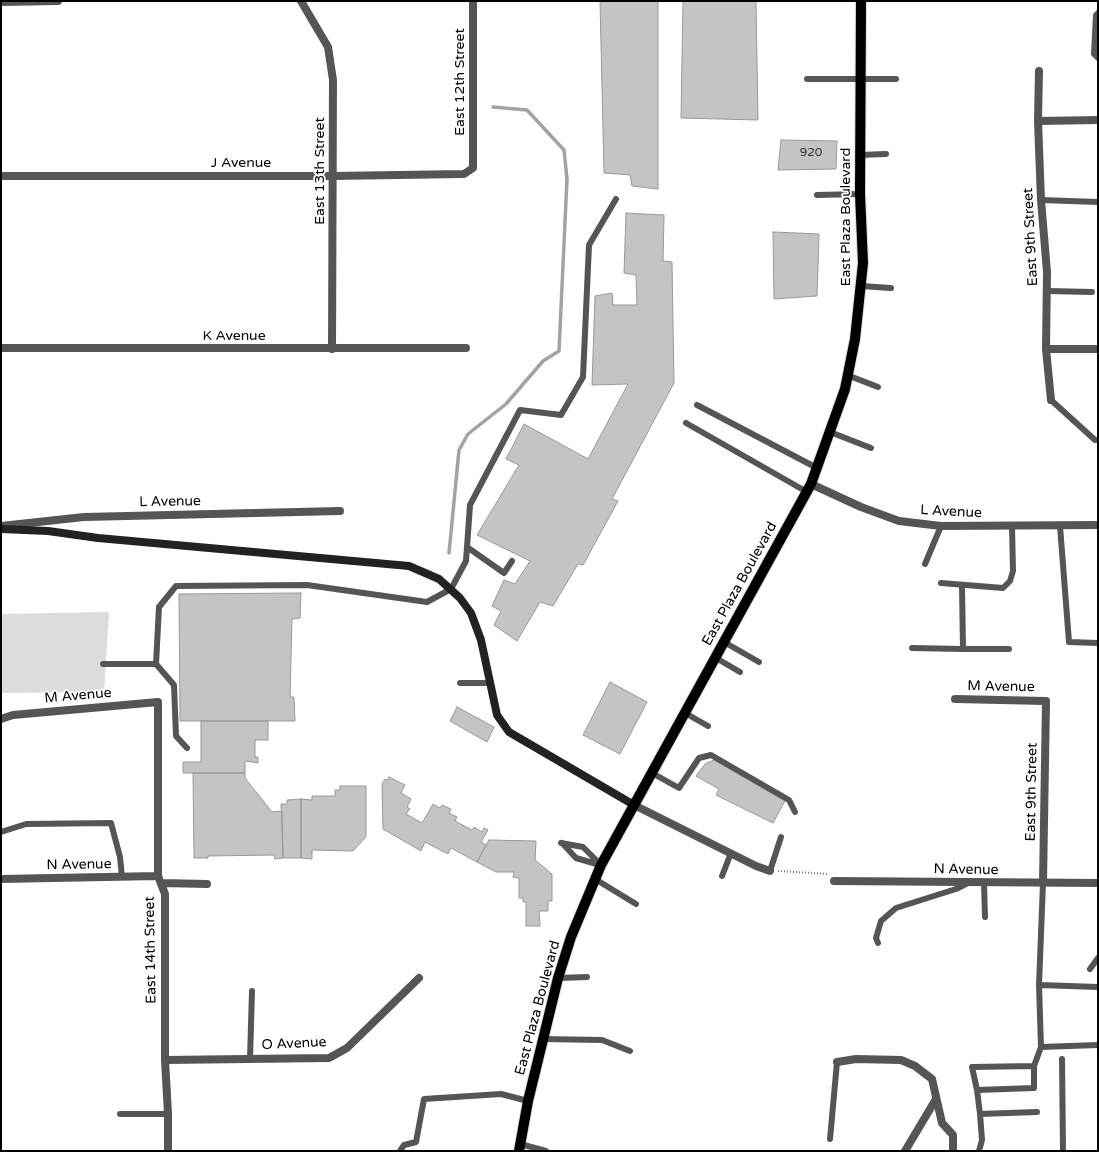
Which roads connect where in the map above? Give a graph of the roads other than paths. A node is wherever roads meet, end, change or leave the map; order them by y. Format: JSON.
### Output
{"nodes":[{"id":1,"x":58,"y":1,"type":"edge"},
{"id":2,"x":301,"y":1,"type":"edge"},
{"id":3,"x":473,"y":1,"type":"edge"},
{"id":4,"x":861,"y":1,"type":"edge"},
{"id":5,"x":1,"y":2,"type":"edge"},
{"id":6,"x":1098,"y":13,"type":"edge"},
{"id":7,"x":1098,"y":58,"type":"edge"},
{"id":8,"x":1039,"y":71,"type":"dead end"},
{"id":9,"x":807,"y":79,"type":"dead end"},
{"id":10,"x":860,"y":79,"type":"junction"},
{"id":11,"x":896,"y":79,"type":"dead end"},
{"id":12,"x":1098,"y":120,"type":"edge"},
{"id":13,"x":1038,"y":121,"type":"junction"},
{"id":14,"x":886,"y":154,"type":"dead end"},
{"id":15,"x":860,"y":155,"type":"junction"},
{"id":16,"x":474,"y":163,"type":"joint"},
{"id":17,"x":1,"y":176,"type":"edge"},
{"id":18,"x":333,"y":176,"type":"junction"},
{"id":19,"x":860,"y":194,"type":"junction"},
{"id":20,"x":817,"y":195,"type":"dead end"},
{"id":21,"x":616,"y":199,"type":"dead end"},
{"id":22,"x":1041,"y":200,"type":"junction"},
{"id":23,"x":1098,"y":202,"type":"edge"},
{"id":24,"x":861,"y":286,"type":"junction"},
{"id":25,"x":891,"y":288,"type":"dead end"},
{"id":26,"x":1047,"y":291,"type":"junction"},
{"id":27,"x":1092,"y":292,"type":"dead end"},
{"id":28,"x":1,"y":348,"type":"edge"},
{"id":29,"x":466,"y":348,"type":"dead end"},
{"id":30,"x":1046,"y":349,"type":"junction"},
{"id":31,"x":1098,"y":349,"type":"edge"},
{"id":32,"x":332,"y":350,"type":"junction"},
{"id":33,"x":848,"y":375,"type":"junction"},
{"id":34,"x":878,"y":387,"type":"dead end"},
{"id":35,"x":1051,"y":400,"type":"joint"},
{"id":36,"x":697,"y":405,"type":"dead end"},
{"id":37,"x":686,"y":423,"type":"dead end"},
{"id":38,"x":830,"y":432,"type":"junction"},
{"id":39,"x":1098,"y":440,"type":"edge"},
{"id":40,"x":871,"y":448,"type":"dead end"},
{"id":41,"x":817,"y":468,"type":"junction"},
{"id":42,"x":809,"y":488,"type":"junction"},
{"id":43,"x":340,"y":511,"type":"dead end"},
{"id":44,"x":1098,"y":525,"type":"edge"},
{"id":45,"x":941,"y":526,"type":"junction"},
{"id":46,"x":1012,"y":526,"type":"junction"},
{"id":47,"x":1060,"y":526,"type":"junction"},
{"id":48,"x":1,"y":528,"type":"edge"},
{"id":49,"x":467,"y":547,"type":"junction"},
{"id":50,"x":512,"y":562,"type":"dead end"},
{"id":51,"x":925,"y":564,"type":"dead end"},
{"id":52,"x":941,"y":583,"type":"dead end"},
{"id":53,"x":962,"y":586,"type":"junction"},
{"id":54,"x":451,"y":589,"type":"junction"},
{"id":55,"x":724,"y":642,"type":"junction"},
{"id":56,"x":1098,"y":643,"type":"edge"},
{"id":57,"x":912,"y":648,"type":"dead end"},
{"id":58,"x":963,"y":649,"type":"junction"},
{"id":59,"x":1009,"y":649,"type":"dead end"},
{"id":60,"x":716,"y":658,"type":"junction"},
{"id":61,"x":759,"y":662,"type":"dead end"},
{"id":62,"x":103,"y":664,"type":"dead end"},
{"id":63,"x":156,"y":664,"type":"junction"},
{"id":64,"x":740,"y":672,"type":"dead end"},
{"id":65,"x":460,"y":683,"type":"dead end"},
{"id":66,"x":490,"y":683,"type":"junction"},
{"id":67,"x":955,"y":699,"type":"dead end"},
{"id":68,"x":1046,"y":701,"type":"joint"},
{"id":69,"x":158,"y":702,"type":"joint"},
{"id":70,"x":685,"y":713,"type":"junction"},
{"id":71,"x":1,"y":719,"type":"edge"},
{"id":72,"x":708,"y":726,"type":"dead end"},
{"id":73,"x":187,"y":748,"type":"dead end"},
{"id":74,"x":652,"y":773,"type":"junction"},
{"id":75,"x":634,"y":805,"type":"junction"},
{"id":76,"x":794,"y":812,"type":"dead end"},
{"id":77,"x":1,"y":832,"type":"edge"},
{"id":78,"x":781,"y":837,"type":"dead end"},
{"id":79,"x":731,"y":854,"type":"junction"},
{"id":80,"x":601,"y":866,"type":"junction"},
{"id":81,"x":770,"y":870,"type":"joint"},
{"id":82,"x":722,"y":876,"type":"dead end"},
{"id":83,"x":122,"y":877,"type":"junction"},
{"id":84,"x":1,"y":879,"type":"edge"},
{"id":85,"x":595,"y":879,"type":"junction"},
{"id":86,"x":160,"y":880,"type":"junction"},
{"id":87,"x":834,"y":880,"type":"road end"},
{"id":88,"x":968,"y":883,"type":"junction"},
{"id":89,"x":984,"y":883,"type":"junction"},
{"id":90,"x":1043,"y":883,"type":"junction"},
{"id":91,"x":1098,"y":883,"type":"edge"},
{"id":92,"x":206,"y":884,"type":"dead end"},
{"id":93,"x":636,"y":904,"type":"dead end"},
{"id":94,"x":985,"y":916,"type":"dead end"},
{"id":95,"x":878,"y":943,"type":"dead end"},
{"id":96,"x":1098,"y":958,"type":"edge"},
{"id":97,"x":1090,"y":969,"type":"dead end"},
{"id":98,"x":587,"y":977,"type":"dead end"},
{"id":99,"x":419,"y":978,"type":"dead end"},
{"id":100,"x":558,"y":978,"type":"junction"},
{"id":101,"x":1039,"y":985,"type":"junction"},
{"id":102,"x":1098,"y":987,"type":"edge"},
{"id":103,"x":252,"y":991,"type":"dead end"},
{"id":104,"x":543,"y":1040,"type":"junction"},
{"id":105,"x":1098,"y":1045,"type":"edge"},
{"id":106,"x":1041,"y":1047,"type":"junction"},
{"id":107,"x":630,"y":1051,"type":"dead end"},
{"id":108,"x":250,"y":1059,"type":"junction"},
{"id":109,"x":1062,"y":1059,"type":"dead end"},
{"id":110,"x":165,"y":1060,"type":"junction"},
{"id":111,"x":837,"y":1062,"type":"joint"},
{"id":112,"x":1034,"y":1066,"type":"junction"},
{"id":113,"x":977,"y":1090,"type":"junction"},
{"id":114,"x":936,"y":1099,"type":"junction"},
{"id":115,"x":528,"y":1101,"type":"junction"},
{"id":116,"x":1037,"y":1112,"type":"dead end"},
{"id":117,"x":120,"y":1114,"type":"dead end"},
{"id":118,"x":168,"y":1114,"type":"junction"},
{"id":119,"x":980,"y":1114,"type":"junction"},
{"id":120,"x":830,"y":1139,"type":"dead end"},
{"id":121,"x":520,"y":1147,"type":"edge"},
{"id":122,"x":168,"y":1151,"type":"edge"},
{"id":123,"x":400,"y":1151,"type":"edge"},
{"id":124,"x":546,"y":1151,"type":"edge"},
{"id":125,"x":904,"y":1151,"type":"edge"},
{"id":126,"x":953,"y":1151,"type":"edge"},
{"id":127,"x":979,"y":1151,"type":"edge"},
{"id":128,"x":1063,"y":1151,"type":"edge"}],
"edges":[{"from":1,"to":5,"type":"street"},
{"from":2,"to":18,"type":"street","name":"East 13th Street"},
{"from":3,"to":16,"type":"street","name":"East 12th Street"},
{"from":4,"to":10,"type":"main road","name":"East Plaza Boulevard"},
{"from":6,"to":7,"type":"lane"},
{"from":8,"to":13,"type":"street","name":"East 9th Street"},
{"from":9,"to":10,"type":"lane"},
{"from":10,"to":11,"type":"lane"},
{"from":10,"to":15,"type":"main road","name":"East Plaza Boulevard"},
{"from":12,"to":13,"type":"street"},
{"from":13,"to":22,"type":"street","name":"East 9th Street"},
{"from":14,"to":15,"type":"lane"},
{"from":15,"to":19,"type":"main road","name":"East Plaza Boulevard"},
{"from":16,"to":18,"type":"street","name":"J Avenue"},
{"from":17,"to":18,"type":"street","name":"J Avenue"},
{"from":18,"to":32,"type":"street","name":"East 13th Street"},
{"from":19,"to":20,"type":"lane"},
{"from":19,"to":24,"type":"main road","name":"East Plaza Boulevard"},
{"from":21,"to":49,"type":"lane"},
{"from":22,"to":23,"type":"lane"},
{"from":22,"to":26,"type":"street","name":"East 9th Street"},
{"from":24,"to":25,"type":"lane"},
{"from":24,"to":33,"type":"main road","name":"East Plaza Boulevard"},
{"from":26,"to":27,"type":"lane"},
{"from":26,"to":30,"type":"street","name":"East 9th Street"},
{"from":28,"to":32,"type":"street","name":"K Avenue"},
{"from":29,"to":32,"type":"street","name":"K Avenue"},
{"from":30,"to":31,"type":"street"},
{"from":30,"to":35,"type":"street","name":"East 9th Street"},
{"from":33,"to":34,"type":"lane"},
{"from":33,"to":38,"type":"main road","name":"East Plaza Boulevard"},
{"from":35,"to":39,"type":"lane"},
{"from":36,"to":41,"type":"lane"},
{"from":37,"to":42,"type":"lane"},
{"from":38,"to":40,"type":"lane"},
{"from":38,"to":41,"type":"main road","name":"East Plaza Boulevard"},
{"from":41,"to":42,"type":"main road","name":"East Plaza Boulevard"},
{"from":42,"to":45,"type":"street","name":"L Avenue"},
{"from":42,"to":55,"type":"main road","name":"East Plaza Boulevard"},
{"from":43,"to":48,"type":"street","name":"L Avenue"},
{"from":44,"to":47,"type":"street","name":"L Avenue"},
{"from":45,"to":46,"type":"street","name":"L Avenue"},
{"from":45,"to":51,"type":"lane"},
{"from":46,"to":47,"type":"street","name":"L Avenue"},
{"from":46,"to":53,"type":"lane"},
{"from":47,"to":56,"type":"lane"},
{"from":48,"to":54,"type":"street"},
{"from":49,"to":50,"type":"lane"},
{"from":49,"to":54,"type":"lane"},
{"from":52,"to":53,"type":"lane"},
{"from":53,"to":58,"type":"lane"},
{"from":54,"to":63,"type":"lane"},
{"from":54,"to":66,"type":"street"},
{"from":55,"to":60,"type":"main road","name":"East Plaza Boulevard"},
{"from":55,"to":61,"type":"lane"},
{"from":57,"to":58,"type":"lane"},
{"from":58,"to":59,"type":"lane"},
{"from":60,"to":64,"type":"lane"},
{"from":60,"to":70,"type":"main road","name":"East Plaza Boulevard"},
{"from":62,"to":63,"type":"lane"},
{"from":63,"to":73,"type":"lane"},
{"from":65,"to":66,"type":"lane"},
{"from":66,"to":75,"type":"street"},
{"from":67,"to":68,"type":"street","name":"M Avenue"},
{"from":68,"to":90,"type":"street","name":"East 9th Street"},
{"from":69,"to":71,"type":"street","name":"M Avenue"},
{"from":69,"to":86,"type":"street","name":"East 14th Street"},
{"from":70,"to":72,"type":"lane"},
{"from":70,"to":74,"type":"main road","name":"East Plaza Boulevard"},
{"from":74,"to":75,"type":"main road","name":"East Plaza Boulevard"},
{"from":74,"to":76,"type":"lane"},
{"from":75,"to":79,"type":"street"},
{"from":75,"to":80,"type":"main road","name":"East Plaza Boulevard"},
{"from":77,"to":83,"type":"lane"},
{"from":78,"to":81,"type":"lane"},
{"from":79,"to":81,"type":"street"},
{"from":79,"to":82,"type":"lane"},
{"from":80,"to":80,"type":"lane"},
{"from":80,"to":85,"type":"main road","name":"East Plaza Boulevard"},
{"from":83,"to":84,"type":"street","name":"N Avenue"},
{"from":83,"to":86,"type":"street","name":"N Avenue"},
{"from":85,"to":93,"type":"lane"},
{"from":85,"to":100,"type":"main road","name":"East Plaza Boulevard"},
{"from":86,"to":92,"type":"street","name":"N Avenue"},
{"from":86,"to":110,"type":"street","name":"East 14th Street"},
{"from":87,"to":88,"type":"street","name":"N Avenue"},
{"from":88,"to":89,"type":"street","name":"N Avenue"},
{"from":88,"to":95,"type":"lane"},
{"from":89,"to":90,"type":"street","name":"N Avenue"},
{"from":89,"to":94,"type":"lane"},
{"from":90,"to":91,"type":"street","name":"N Avenue"},
{"from":90,"to":101,"type":"lane"},
{"from":96,"to":97,"type":"lane"},
{"from":98,"to":100,"type":"lane"},
{"from":99,"to":108,"type":"street","name":"O Avenue"},
{"from":100,"to":104,"type":"main road","name":"East Plaza Boulevard"},
{"from":101,"to":102,"type":"lane"},
{"from":101,"to":106,"type":"lane"},
{"from":103,"to":108,"type":"lane"},
{"from":104,"to":107,"type":"lane"},
{"from":104,"to":115,"type":"main road","name":"East Plaza Boulevard"},
{"from":105,"to":106,"type":"lane"},
{"from":106,"to":112,"type":"lane"},
{"from":108,"to":110,"type":"street","name":"O Avenue"},
{"from":109,"to":128,"type":"lane"},
{"from":110,"to":118,"type":"street","name":"East 14th Street"},
{"from":111,"to":114,"type":"street"},
{"from":111,"to":120,"type":"lane"},
{"from":112,"to":113,"type":"lane"},
{"from":112,"to":113,"type":"lane"},
{"from":113,"to":119,"type":"lane"},
{"from":114,"to":125,"type":"street"},
{"from":114,"to":126,"type":"street"},
{"from":115,"to":121,"type":"main road","name":"East Plaza Boulevard"},
{"from":115,"to":123,"type":"lane"},
{"from":116,"to":119,"type":"lane"},
{"from":117,"to":118,"type":"lane"},
{"from":118,"to":122,"type":"street","name":"East 14th Street"},
{"from":119,"to":127,"type":"lane"},
{"from":121,"to":124,"type":"lane"}]}
